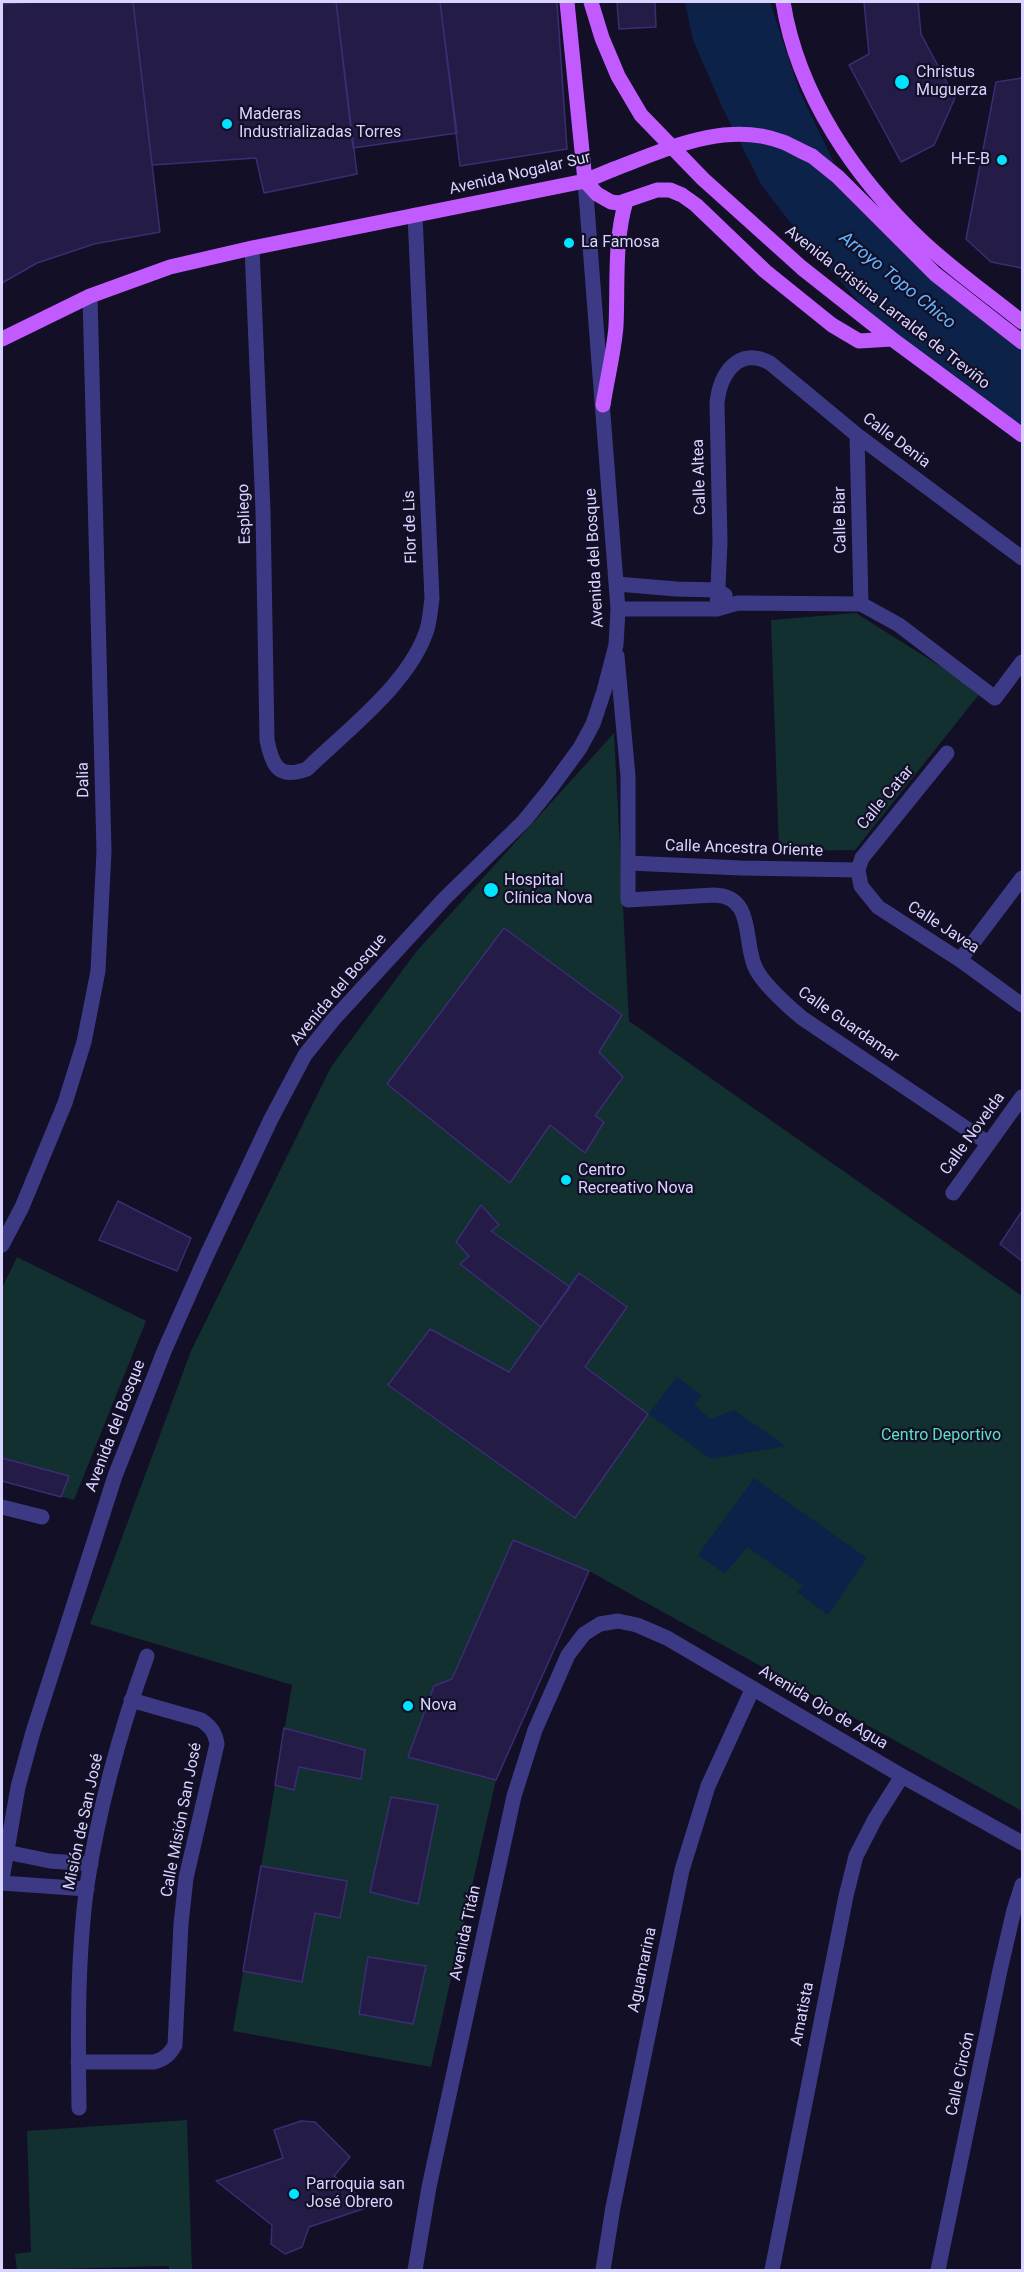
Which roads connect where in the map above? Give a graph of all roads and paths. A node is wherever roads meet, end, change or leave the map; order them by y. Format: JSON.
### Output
{"nodes":[{"id":1,"x":567,"y":2,"type":"edge"},
{"id":2,"x":591,"y":2,"type":"edge"},
{"id":3,"x":783,"y":2,"type":"edge"},
{"id":4,"x":585,"y":181,"type":"junction"},
{"id":5,"x":626,"y":201,"type":"junction"},
{"id":6,"x":415,"y":215,"type":"junction"},
{"id":7,"x":252,"y":248,"type":"junction"},
{"id":8,"x":90,"y":296,"type":"junction"},
{"id":9,"x":1023,"y":322,"type":"edge"},
{"id":10,"x":2,"y":339,"type":"edge"},
{"id":11,"x":892,"y":339,"type":"junction"},
{"id":12,"x":1023,"y":342,"type":"edge"},
{"id":13,"x":748,"y":358,"type":"joint"},
{"id":14,"x":603,"y":405,"type":"junction"},
{"id":15,"x":857,"y":435,"type":"junction"},
{"id":16,"x":1023,"y":435,"type":"edge"},
{"id":17,"x":1023,"y":558,"type":"edge"},
{"id":18,"x":617,"y":584,"type":"junction"},
{"id":19,"x":717,"y":590,"type":"junction"},
{"id":20,"x":738,"y":603,"type":"junction"},
{"id":21,"x":861,"y":604,"type":"junction"},
{"id":22,"x":618,"y":609,"type":"junction"},
{"id":23,"x":717,"y":609,"type":"junction"},
{"id":24,"x":616,"y":645,"type":"junction"},
{"id":25,"x":1023,"y":662,"type":"edge"},
{"id":26,"x":947,"y":753,"type":"dead end"},
{"id":27,"x":285,"y":774,"type":"joint"},
{"id":28,"x":628,"y":863,"type":"junction"},
{"id":29,"x":858,"y":870,"type":"junction"},
{"id":30,"x":1023,"y":878,"type":"edge"},
{"id":31,"x":960,"y":960,"type":"junction"},
{"id":32,"x":1023,"y":1005,"type":"edge"},
{"id":33,"x":1023,"y":1097,"type":"edge"},
{"id":34,"x":988,"y":1143,"type":"junction"},
{"id":35,"x":953,"y":1193,"type":"dead end"},
{"id":36,"x":2,"y":1245,"type":"edge"},
{"id":37,"x":2,"y":1507,"type":"edge"},
{"id":38,"x":42,"y":1517,"type":"dead end"},
{"id":39,"x":600,"y":1623,"type":"joint"},
{"id":40,"x":147,"y":1656,"type":"dead end"},
{"id":41,"x":753,"y":1688,"type":"junction"},
{"id":42,"x":131,"y":1700,"type":"junction"},
{"id":43,"x":902,"y":1776,"type":"junction"},
{"id":44,"x":1023,"y":1843,"type":"edge"},
{"id":45,"x":6,"y":1852,"type":"junction"},
{"id":46,"x":91,"y":1864,"type":"junction"},
{"id":47,"x":2,"y":1881,"type":"edge"},
{"id":48,"x":1023,"y":1886,"type":"edge"},
{"id":49,"x":87,"y":1888,"type":"junction"},
{"id":50,"x":78,"y":2062,"type":"junction"},
{"id":51,"x":79,"y":2108,"type":"dead end"},
{"id":52,"x":415,"y":2271,"type":"edge"},
{"id":53,"x":603,"y":2271,"type":"edge"},
{"id":54,"x":772,"y":2271,"type":"edge"},
{"id":55,"x":938,"y":2271,"type":"edge"}],
"edges":[{"from":1,"to":4,"type":"main road"},
{"from":2,"to":11,"type":"main road","name":"Avenida Cristina Larralde de Treviño"},
{"from":3,"to":9,"type":"main road"},
{"from":4,"to":5,"type":"main road"},
{"from":4,"to":6,"type":"main road","name":"Avenida Nogalar Sur"},
{"from":4,"to":12,"type":"main road","name":"Avenida Nogalar Sur","bridge":true},
{"from":4,"to":14,"type":"street","name":"Avenida del Bosque"},
{"from":5,"to":11,"type":"main road"},
{"from":5,"to":14,"type":"main road"},
{"from":6,"to":7,"type":"main road","name":"Avenida Nogalar Sur"},
{"from":6,"to":27,"type":"street","name":"Flor de Lis"},
{"from":7,"to":8,"type":"main road","name":"Avenida Nogalar Sur"},
{"from":7,"to":27,"type":"street","name":"Espliego"},
{"from":8,"to":10,"type":"main road","name":"Avenida Nogalar Sur"},
{"from":8,"to":36,"type":"street","name":"Dalia"},
{"from":11,"to":16,"type":"main road","name":"Avenida Cristina Larralde de Treviño"},
{"from":13,"to":15,"type":"street","name":"Calle Denia"},
{"from":13,"to":19,"type":"street","name":"Calle Altea"},
{"from":14,"to":18,"type":"street","name":"Avenida del Bosque"},
{"from":15,"to":17,"type":"street","name":"Calle Denia"},
{"from":15,"to":21,"type":"street","name":"Calle Biar"},
{"from":18,"to":19,"type":"street"},
{"from":18,"to":22,"type":"street","name":"Avenida del Bosque"},
{"from":19,"to":20,"type":"street"},
{"from":19,"to":23,"type":"street","name":"Calle Altea"},
{"from":20,"to":21,"type":"street"},
{"from":20,"to":23,"type":"street"},
{"from":21,"to":25,"type":"street"},
{"from":22,"to":23,"type":"street"},
{"from":22,"to":24,"type":"street","name":"Avenida del Bosque"},
{"from":24,"to":28,"type":"street"},
{"from":24,"to":45,"type":"street","name":"Avenida del Bosque"},
{"from":26,"to":29,"type":"street","name":"Calle Catar"},
{"from":28,"to":29,"type":"street","name":"Calle Ancestra Oriente"},
{"from":28,"to":34,"type":"street","name":"Calle Guardamar"},
{"from":29,"to":31,"type":"street","name":"Calle Javea"},
{"from":30,"to":31,"type":"street"},
{"from":31,"to":32,"type":"street","name":"Calle Javea"},
{"from":33,"to":34,"type":"street","name":"Calle Novelda"},
{"from":34,"to":35,"type":"street","name":"Calle Novelda"},
{"from":37,"to":38,"type":"street"},
{"from":39,"to":41,"type":"street","name":"Avenida Ojo de Agua"},
{"from":39,"to":52,"type":"street","name":"Avenida Titán"},
{"from":40,"to":42,"type":"street","name":"Misión de San José"},
{"from":41,"to":43,"type":"street","name":"Avenida Ojo de Agua"},
{"from":41,"to":53,"type":"street","name":"Aguamarina"},
{"from":42,"to":46,"type":"street","name":"Misión de San José"},
{"from":42,"to":50,"type":"street","name":"Calle Misión San José"},
{"from":43,"to":44,"type":"street","name":"Avenida Ojo de Agua"},
{"from":43,"to":54,"type":"street","name":"Amatista"},
{"from":45,"to":46,"type":"street"},
{"from":45,"to":47,"type":"street","name":"Avenida del Bosque"},
{"from":46,"to":49,"type":"street","name":"Misión de San José"},
{"from":47,"to":49,"type":"street"},
{"from":48,"to":55,"type":"street","name":"Calle Circón"},
{"from":49,"to":50,"type":"street","name":"Misión de San José"},
{"from":50,"to":51,"type":"street","name":"Misión de San José"}]}
